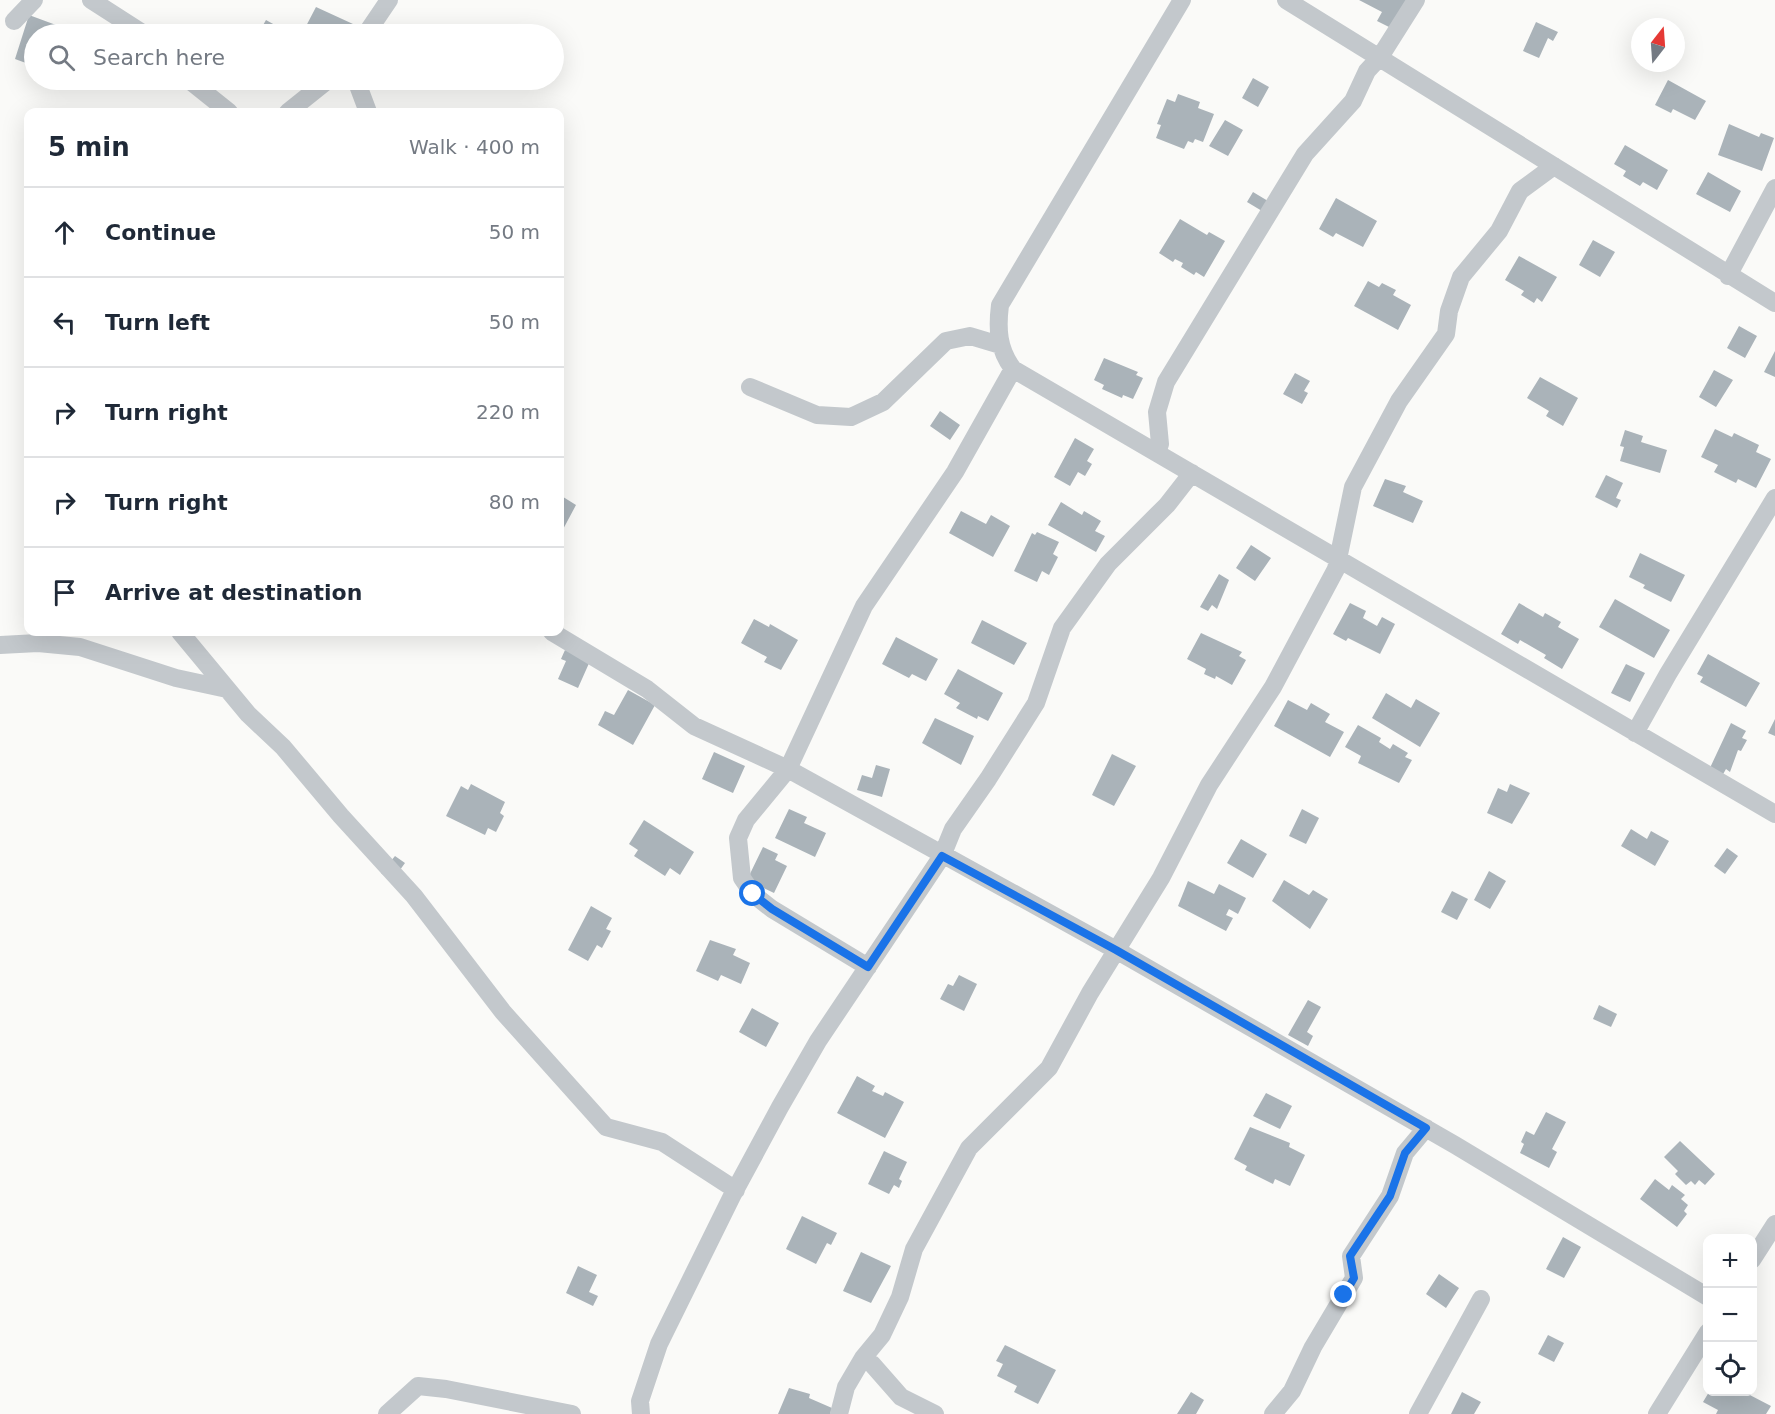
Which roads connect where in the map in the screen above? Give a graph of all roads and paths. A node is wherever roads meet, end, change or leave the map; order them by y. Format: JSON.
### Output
{"nodes":[{"id":1,"x":34,"y":0,"type":"edge"},
{"id":2,"x":92,"y":0,"type":"edge"},
{"id":3,"x":388,"y":0,"type":"edge"},
{"id":4,"x":1182,"y":0,"type":"edge"},
{"id":5,"x":1416,"y":0,"type":"edge"},
{"id":6,"x":1290,"y":1,"type":"edge"},
{"id":7,"x":14,"y":21,"type":"dead end"},
{"id":8,"x":129,"y":24,"type":"edge"},
{"id":9,"x":372,"y":24,"type":"edge"},
{"id":10,"x":1380,"y":57,"type":"junction"},
{"id":11,"x":202,"y":90,"type":"edge"},
{"id":12,"x":316,"y":90,"type":"edge"},
{"id":13,"x":360,"y":90,"type":"edge"},
{"id":14,"x":224,"y":108,"type":"edge"},
{"id":15,"x":293,"y":108,"type":"edge"},
{"id":16,"x":366,"y":108,"type":"edge"},
{"id":17,"x":1554,"y":166,"type":"junction"},
{"id":18,"x":1775,"y":188,"type":"edge"},
{"id":19,"x":1728,"y":276,"type":"junction"},
{"id":20,"x":1775,"y":303,"type":"edge"},
{"id":21,"x":1000,"y":345,"type":"junction"},
{"id":22,"x":1013,"y":369,"type":"junction"},
{"id":23,"x":750,"y":387,"type":"dead end"},
{"id":24,"x":1157,"y":453,"type":"junction"},
{"id":25,"x":1192,"y":474,"type":"junction"},
{"id":26,"x":1775,"y":498,"type":"edge"},
{"id":27,"x":1339,"y":559,"type":"junction"},
{"id":28,"x":183,"y":636,"type":"edge"},
{"id":29,"x":559,"y":636,"type":"edge"},
{"id":30,"x":0,"y":645,"type":"edge"},
{"id":31,"x":227,"y":689,"type":"junction"},
{"id":32,"x":1635,"y":733,"type":"junction"},
{"id":33,"x":788,"y":769,"type":"junction"},
{"id":34,"x":1775,"y":814,"type":"edge"},
{"id":35,"x":942,"y":856,"type":"junction"},
{"id":36,"x":1116,"y":950,"type":"junction"},
{"id":37,"x":868,"y":967,"type":"junction"},
{"id":38,"x":1426,"y":1128,"type":"junction"},
{"id":39,"x":736,"y":1190,"type":"junction"},
{"id":40,"x":1775,"y":1224,"type":"edge"},
{"id":41,"x":1757,"y":1252,"type":"edge"},
{"id":42,"x":1703,"y":1295,"type":"edge"},
{"id":43,"x":1481,"y":1299,"type":"dead end"},
{"id":44,"x":1703,"y":1339,"type":"edge"},
{"id":45,"x":863,"y":1358,"type":"junction"},
{"id":46,"x":387,"y":1414,"type":"edge"},
{"id":47,"x":572,"y":1414,"type":"edge"},
{"id":48,"x":641,"y":1414,"type":"edge"},
{"id":49,"x":839,"y":1414,"type":"edge"},
{"id":50,"x":935,"y":1414,"type":"edge"},
{"id":51,"x":1273,"y":1414,"type":"edge"},
{"id":52,"x":1418,"y":1414,"type":"edge"},
{"id":53,"x":1657,"y":1414,"type":"edge"}],
"edges":[{"from":1,"to":7,"type":"street"},
{"from":2,"to":8,"type":"street"},
{"from":3,"to":9,"type":"street"},
{"from":4,"to":21,"type":"street"},
{"from":5,"to":10,"type":"street"},
{"from":6,"to":10,"type":"street"},
{"from":10,"to":17,"type":"street"},
{"from":10,"to":24,"type":"street"},
{"from":11,"to":14,"type":"street"},
{"from":12,"to":15,"type":"street"},
{"from":13,"to":16,"type":"street"},
{"from":17,"to":19,"type":"street"},
{"from":17,"to":27,"type":"street"},
{"from":18,"to":19,"type":"street"},
{"from":19,"to":20,"type":"street"},
{"from":21,"to":22,"type":"street"},
{"from":21,"to":23,"type":"street"},
{"from":22,"to":24,"type":"street"},
{"from":22,"to":33,"type":"street"},
{"from":24,"to":25,"type":"street"},
{"from":25,"to":27,"type":"street"},
{"from":25,"to":35,"type":"street"},
{"from":26,"to":32,"type":"street"},
{"from":27,"to":32,"type":"street"},
{"from":27,"to":36,"type":"street"},
{"from":28,"to":31,"type":"street"},
{"from":29,"to":33,"type":"street"},
{"from":30,"to":31,"type":"street"},
{"from":31,"to":39,"type":"street"},
{"from":32,"to":34,"type":"street"},
{"from":33,"to":35,"type":"street"},
{"from":33,"to":37,"type":"street"},
{"from":35,"to":36,"type":"street"},
{"from":35,"to":37,"type":"street"},
{"from":36,"to":38,"type":"street"},
{"from":36,"to":45,"type":"street"},
{"from":37,"to":39,"type":"street"},
{"from":38,"to":42,"type":"street"},
{"from":38,"to":51,"type":"street"},
{"from":39,"to":48,"type":"street"},
{"from":40,"to":41,"type":"street"},
{"from":43,"to":52,"type":"street"},
{"from":44,"to":53,"type":"street"},
{"from":45,"to":49,"type":"street"},
{"from":45,"to":50,"type":"street"},
{"from":46,"to":47,"type":"street"}]}
